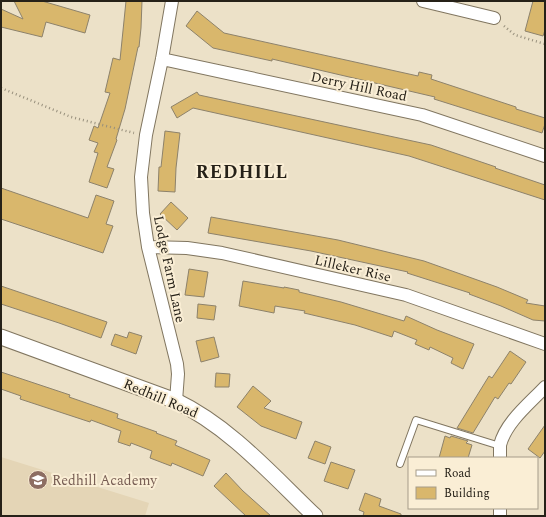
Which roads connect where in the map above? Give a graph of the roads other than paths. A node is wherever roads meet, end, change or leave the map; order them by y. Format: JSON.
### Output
{"nodes":[{"id":1,"x":172,"y":1,"type":"edge"},
{"id":2,"x":423,"y":1,"type":"edge"},
{"id":3,"x":494,"y":18,"type":"road end"},
{"id":4,"x":162,"y":59,"type":"junction"},
{"id":5,"x":545,"y":156,"type":"edge"},
{"id":6,"x":148,"y":247,"type":"junction"},
{"id":7,"x":1,"y":337,"type":"edge"},
{"id":8,"x":545,"y":344,"type":"edge"},
{"id":9,"x":545,"y":387,"type":"edge"},
{"id":10,"x":176,"y":401,"type":"junction"},
{"id":11,"x":500,"y":452,"type":"edge"},
{"id":12,"x":400,"y":464,"type":"dead end"},
{"id":13,"x":315,"y":516,"type":"edge"}],
"edges":[{"from":1,"to":4,"type":"street","name":"Lodge Farm Lane"},
{"from":2,"to":3,"type":"street"},
{"from":4,"to":5,"type":"street","name":"Derry Hill Road"},
{"from":4,"to":6,"type":"street","name":"Lodge Farm Lane"},
{"from":6,"to":8,"type":"street","name":"Lilleker Rise"},
{"from":6,"to":10,"type":"street","name":"Lodge Farm Lane"},
{"from":7,"to":10,"type":"street","name":"Redhill Road"},
{"from":9,"to":11,"type":"street"},
{"from":10,"to":13,"type":"street","name":"Redhill Road"},
{"from":11,"to":12,"type":"lane"}]}
